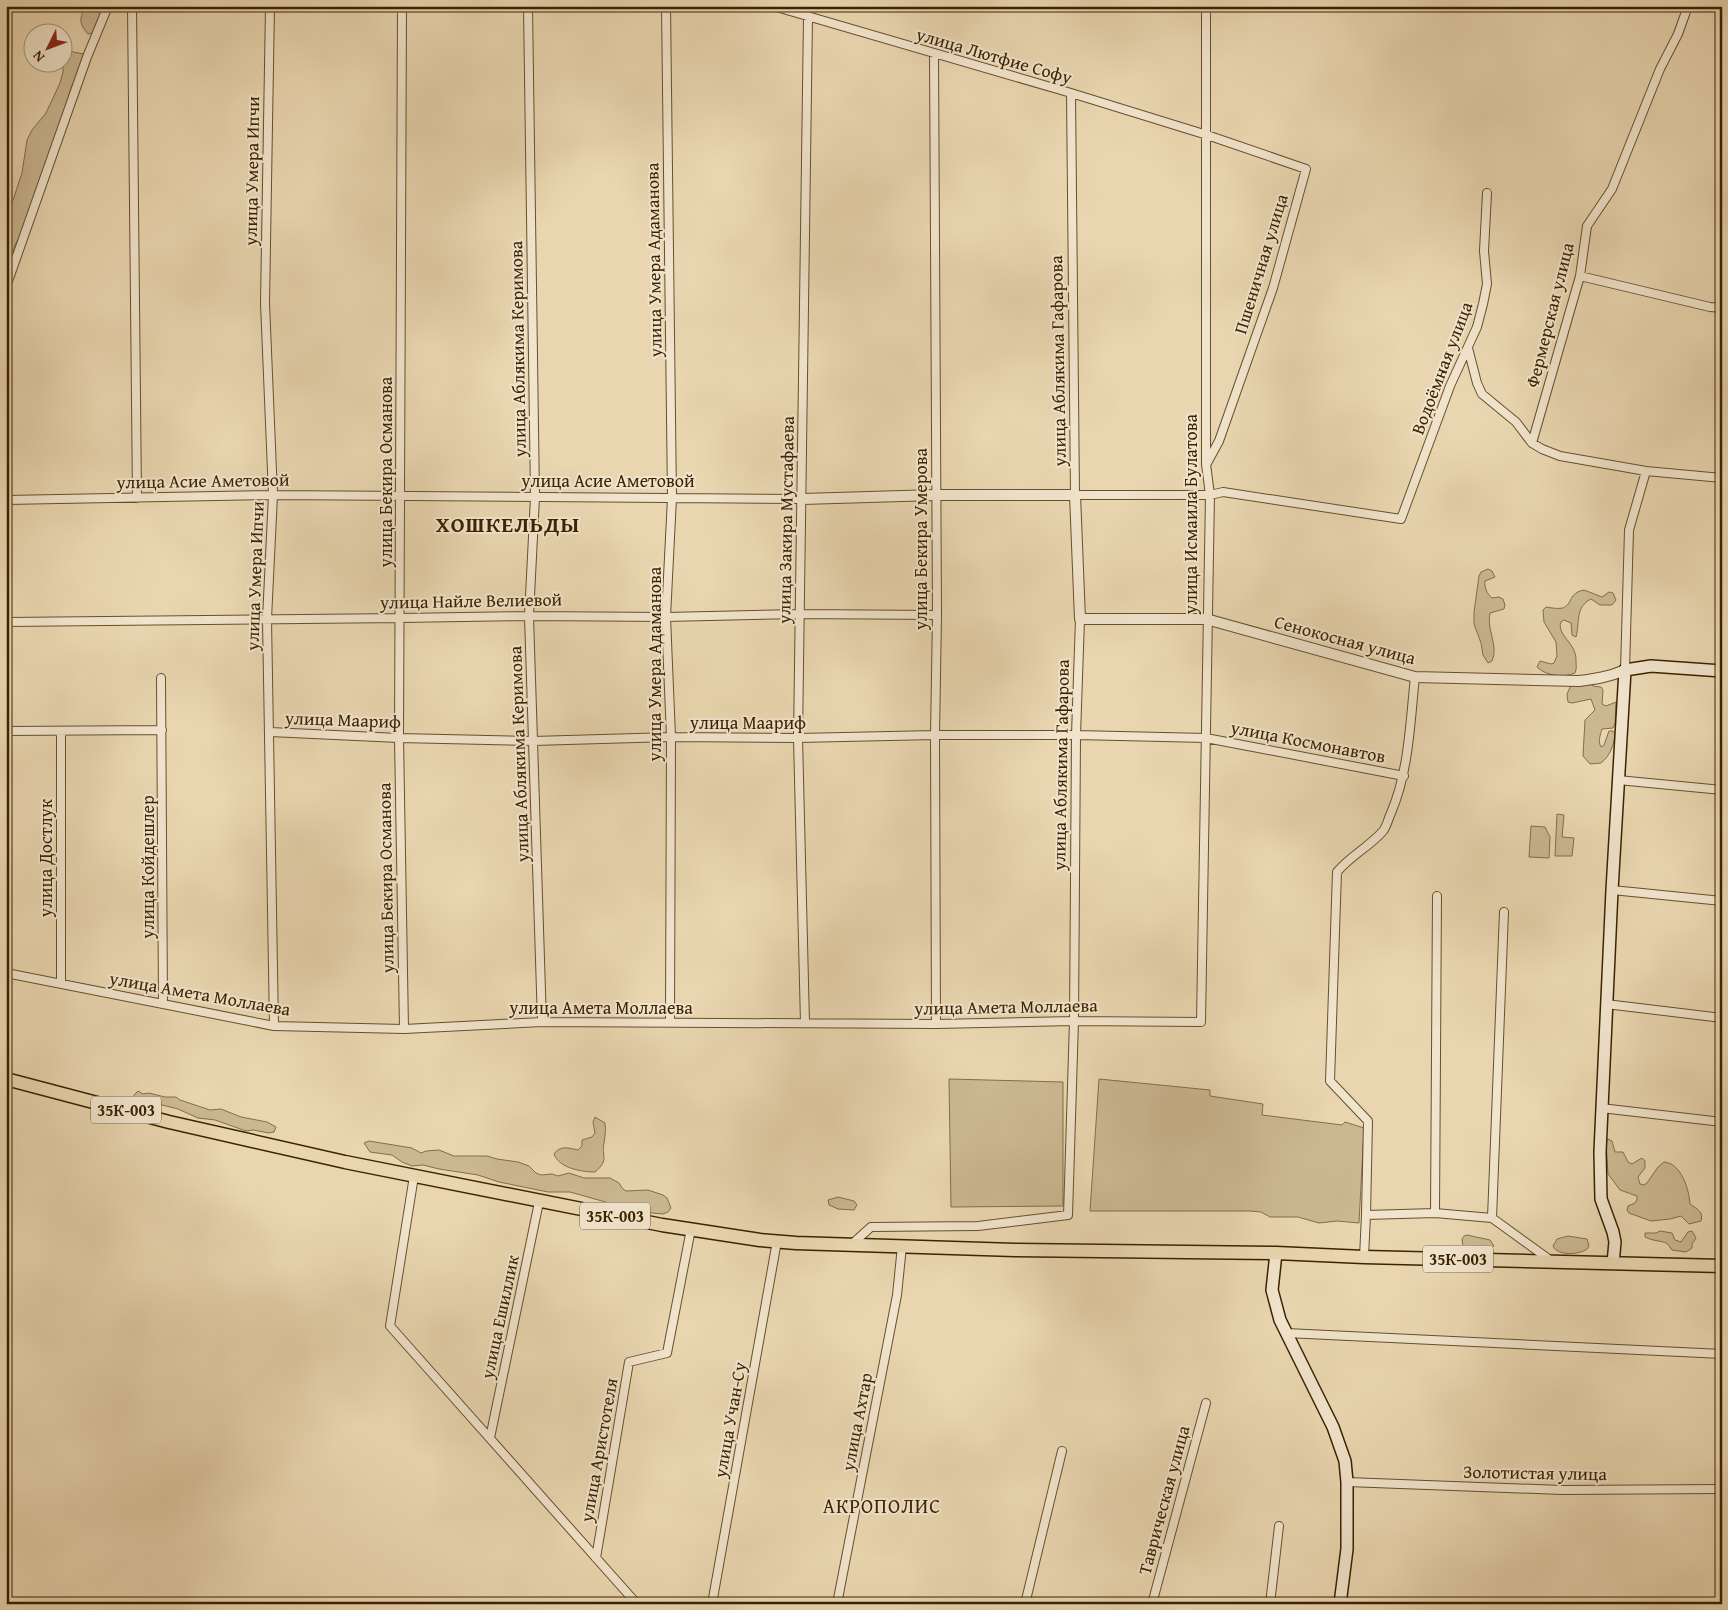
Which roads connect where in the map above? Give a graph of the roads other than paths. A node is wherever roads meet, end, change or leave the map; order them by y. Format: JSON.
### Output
{"nodes":[{"id":1,"x":108,"y":6,"type":"edge"},
{"id":2,"x":132,"y":6,"type":"edge"},
{"id":3,"x":270,"y":6,"type":"edge"},
{"id":4,"x":402,"y":6,"type":"edge"},
{"id":5,"x":528,"y":6,"type":"edge"},
{"id":6,"x":666,"y":6,"type":"edge"},
{"id":7,"x":773,"y":6,"type":"edge"},
{"id":8,"x":1206,"y":6,"type":"edge"},
{"id":9,"x":1688,"y":6,"type":"edge"},
{"id":10,"x":808,"y":17,"type":"junction"},
{"id":11,"x":934,"y":54,"type":"junction"},
{"id":12,"x":1071,"y":93,"type":"junction"},
{"id":13,"x":1207,"y":135,"type":"junction"},
{"id":14,"x":1487,"y":193,"type":"dead end"},
{"id":15,"x":1580,"y":276,"type":"junction"},
{"id":16,"x":6,"y":287,"type":"edge"},
{"id":17,"x":1722,"y":308,"type":"edge"},
{"id":18,"x":1468,"y":348,"type":"junction"},
{"id":19,"x":1532,"y":444,"type":"junction"},
{"id":20,"x":1206,"y":464,"type":"junction"},
{"id":21,"x":1646,"y":471,"type":"junction"},
{"id":22,"x":1722,"y":478,"type":"edge"},
{"id":23,"x":936,"y":495,"type":"junction"},
{"id":24,"x":1075,"y":495,"type":"junction"},
{"id":25,"x":1210,"y":495,"type":"junction"},
{"id":26,"x":273,"y":496,"type":"junction"},
{"id":27,"x":401,"y":496,"type":"junction"},
{"id":28,"x":535,"y":497,"type":"junction"},
{"id":29,"x":138,"y":498,"type":"junction"},
{"id":30,"x":672,"y":498,"type":"junction"},
{"id":31,"x":802,"y":499,"type":"junction"},
{"id":32,"x":6,"y":500,"type":"edge"},
{"id":33,"x":800,"y":614,"type":"junction"},
{"id":34,"x":937,"y":615,"type":"junction"},
{"id":35,"x":529,"y":616,"type":"junction"},
{"id":36,"x":666,"y":617,"type":"junction"},
{"id":37,"x":400,"y":618,"type":"junction"},
{"id":38,"x":268,"y":619,"type":"junction"},
{"id":39,"x":1080,"y":619,"type":"junction"},
{"id":40,"x":1206,"y":619,"type":"junction"},
{"id":41,"x":6,"y":622,"type":"edge"},
{"id":42,"x":1624,"y":670,"type":"junction"},
{"id":43,"x":1722,"y":671,"type":"edge"},
{"id":44,"x":1415,"y":677,"type":"junction"},
{"id":45,"x":161,"y":678,"type":"dead end"},
{"id":46,"x":162,"y":730,"type":"junction"},
{"id":47,"x":6,"y":731,"type":"edge"},
{"id":48,"x":61,"y":731,"type":"junction"},
{"id":49,"x":270,"y":732,"type":"junction"},
{"id":50,"x":935,"y":735,"type":"junction"},
{"id":51,"x":1076,"y":735,"type":"junction"},
{"id":52,"x":671,"y":737,"type":"junction"},
{"id":53,"x":399,"y":738,"type":"junction"},
{"id":54,"x":798,"y":738,"type":"junction"},
{"id":55,"x":1206,"y":738,"type":"junction"},
{"id":56,"x":533,"y":741,"type":"junction"},
{"id":57,"x":1404,"y":776,"type":"junction"},
{"id":58,"x":1618,"y":780,"type":"junction"},
{"id":59,"x":1722,"y":790,"type":"edge"},
{"id":60,"x":1612,"y":890,"type":"junction"},
{"id":61,"x":1437,"y":896,"type":"dead end"},
{"id":62,"x":1722,"y":901,"type":"edge"},
{"id":63,"x":1504,"y":912,"type":"dead end"},
{"id":64,"x":6,"y":973,"type":"edge"},
{"id":65,"x":61,"y":984,"type":"junction"},
{"id":66,"x":164,"y":1004,"type":"junction"},
{"id":67,"x":1606,"y":1004,"type":"junction"},
{"id":68,"x":1722,"y":1018,"type":"edge"},
{"id":69,"x":1074,"y":1021,"type":"junction"},
{"id":70,"x":542,"y":1022,"type":"junction"},
{"id":71,"x":670,"y":1022,"type":"junction"},
{"id":72,"x":1201,"y":1022,"type":"joint"},
{"id":73,"x":805,"y":1023,"type":"junction"},
{"id":74,"x":936,"y":1024,"type":"junction"},
{"id":75,"x":274,"y":1026,"type":"junction"},
{"id":76,"x":404,"y":1028,"type":"junction"},
{"id":77,"x":6,"y":1079,"type":"edge"},
{"id":78,"x":1601,"y":1108,"type":"junction"},
{"id":79,"x":1722,"y":1122,"type":"edge"},
{"id":80,"x":414,"y":1176,"type":"junction"},
{"id":81,"x":540,"y":1202,"type":"junction"},
{"id":82,"x":1435,"y":1213,"type":"junction"},
{"id":83,"x":1366,"y":1215,"type":"junction"},
{"id":84,"x":1492,"y":1218,"type":"junction"},
{"id":85,"x":690,"y":1229,"type":"junction"},
{"id":86,"x":778,"y":1241,"type":"junction"},
{"id":87,"x":852,"y":1244,"type":"junction"},
{"id":88,"x":902,"y":1246,"type":"junction"},
{"id":89,"x":1276,"y":1253,"type":"junction"},
{"id":90,"x":1364,"y":1257,"type":"junction"},
{"id":91,"x":1551,"y":1261,"type":"junction"},
{"id":92,"x":1613,"y":1263,"type":"junction"},
{"id":93,"x":1722,"y":1266,"type":"edge"},
{"id":94,"x":1286,"y":1333,"type":"junction"},
{"id":95,"x":1722,"y":1354,"type":"edge"},
{"id":96,"x":1206,"y":1403,"type":"dead end"},
{"id":97,"x":490,"y":1438,"type":"junction"},
{"id":98,"x":1062,"y":1451,"type":"dead end"},
{"id":99,"x":1348,"y":1482,"type":"junction"},
{"id":100,"x":1722,"y":1489,"type":"edge"},
{"id":101,"x":1279,"y":1526,"type":"dead end"},
{"id":102,"x":596,"y":1558,"type":"junction"},
{"id":103,"x":638,"y":1604,"type":"edge"},
{"id":104,"x":712,"y":1604,"type":"edge"},
{"id":105,"x":837,"y":1604,"type":"edge"},
{"id":106,"x":1025,"y":1604,"type":"edge"},
{"id":107,"x":1152,"y":1604,"type":"edge"},
{"id":108,"x":1270,"y":1604,"type":"edge"},
{"id":109,"x":1340,"y":1604,"type":"edge"}],
"edges":[{"from":1,"to":16,"type":"street"},
{"from":2,"to":29,"type":"street"},
{"from":3,"to":26,"type":"street","name":"улица Умера Ипчи"},
{"from":4,"to":27,"type":"street","name":"улица Бекира Османова"},
{"from":5,"to":28,"type":"street","name":"улица Аблякима Керимова"},
{"from":6,"to":30,"type":"street","name":"улица Умера Адаманова"},
{"from":7,"to":10,"type":"street","name":"улица Лютфие Софу"},
{"from":8,"to":13,"type":"street","name":"улица Исмаила Булатова"},
{"from":9,"to":15,"type":"street","name":"Фермерская улица"},
{"from":10,"to":11,"type":"street","name":"улица Лютфие Софу"},
{"from":10,"to":31,"type":"street","name":"улица Закира Мустафаева"},
{"from":11,"to":12,"type":"street","name":"улица Лютфие Софу"},
{"from":11,"to":23,"type":"street","name":"улица Бекира Умерова"},
{"from":12,"to":13,"type":"street","name":"улица Лютфие Софу"},
{"from":12,"to":24,"type":"street","name":"улица Аблякима Гафарова"},
{"from":13,"to":20,"type":"street","name":"улица Исмаила Булатова"},
{"from":13,"to":20,"type":"street","name":"Пшеничная улица"},
{"from":14,"to":18,"type":"street","name":"Водоёмная улица"},
{"from":15,"to":17,"type":"street"},
{"from":15,"to":19,"type":"street","name":"Фермерская улица"},
{"from":18,"to":19,"type":"street"},
{"from":18,"to":25,"type":"street","name":"Водоёмная улица"},
{"from":19,"to":21,"type":"street"},
{"from":20,"to":25,"type":"street","name":"улица Исмаила Булатова"},
{"from":21,"to":22,"type":"street"},
{"from":21,"to":42,"type":"street"},
{"from":23,"to":24,"type":"street","name":"улица Асие Аметовой"},
{"from":23,"to":31,"type":"street","name":"улица Асие Аметовой"},
{"from":23,"to":34,"type":"street","name":"улица Бекира Умерова"},
{"from":24,"to":25,"type":"street","name":"улица Асие Аметовой"},
{"from":24,"to":39,"type":"street","name":"улица Аблякима Гафарова"},
{"from":25,"to":40,"type":"street","name":"улица Исмаила Булатова"},
{"from":26,"to":27,"type":"street","name":"улица Асие Аметовой"},
{"from":26,"to":29,"type":"street","name":"улица Асие Аметовой"},
{"from":26,"to":38,"type":"street","name":"улица Умера Ипчи"},
{"from":27,"to":28,"type":"street","name":"улица Асие Аметовой"},
{"from":27,"to":37,"type":"street","name":"улица Бекира Османова"},
{"from":28,"to":30,"type":"street","name":"улица Асие Аметовой"},
{"from":28,"to":35,"type":"street","name":"улица Аблякима Керимова"},
{"from":29,"to":32,"type":"street","name":"улица Асие Аметовой"},
{"from":30,"to":31,"type":"street","name":"улица Асие Аметовой"},
{"from":30,"to":36,"type":"street","name":"улица Умера Адаманова"},
{"from":31,"to":33,"type":"street","name":"улица Закира Мустафаева"},
{"from":33,"to":34,"type":"street","name":"улица Найле Велиевой"},
{"from":33,"to":36,"type":"street","name":"улица Найле Велиевой"},
{"from":33,"to":54,"type":"street","name":"улица Закира Мустафаева"},
{"from":34,"to":50,"type":"street","name":"улица Бекира Умерова"},
{"from":35,"to":36,"type":"street","name":"улица Найле Велиевой"},
{"from":35,"to":37,"type":"street","name":"улица Найле Велиевой"},
{"from":35,"to":56,"type":"street","name":"улица Аблякима Керимова"},
{"from":36,"to":52,"type":"street","name":"улица Умера Адаманова"},
{"from":37,"to":38,"type":"street","name":"улица Найле Велиевой"},
{"from":37,"to":53,"type":"street","name":"улица Бекира Османова"},
{"from":38,"to":41,"type":"street","name":"улица Найле Велиевой"},
{"from":38,"to":49,"type":"street","name":"улица Умера Ипчи"},
{"from":39,"to":40,"type":"street"},
{"from":39,"to":51,"type":"street","name":"улица Аблякима Гафарова"},
{"from":40,"to":44,"type":"street","name":"Сенокосная улица"},
{"from":40,"to":55,"type":"street","name":"улица Исмаила Булатова"},
{"from":42,"to":43,"type":"main road"},
{"from":42,"to":44,"type":"street","name":"Сенокосная улица"},
{"from":42,"to":58,"type":"main road"},
{"from":44,"to":57,"type":"street"},
{"from":45,"to":46,"type":"street","name":"улица Койдешлер"},
{"from":46,"to":48,"type":"street"},
{"from":46,"to":66,"type":"street","name":"улица Койдешлер"},
{"from":47,"to":48,"type":"street"},
{"from":48,"to":65,"type":"street","name":"улица Достлук"},
{"from":49,"to":53,"type":"street","name":"улица Маариф"},
{"from":49,"to":75,"type":"street","name":"улица Умера Ипчи"},
{"from":50,"to":51,"type":"street","name":"улица Маариф"},
{"from":50,"to":54,"type":"street","name":"улица Маариф"},
{"from":50,"to":74,"type":"street","name":"улица Бекира Умерова"},
{"from":51,"to":55,"type":"street","name":"улица Космонавтов"},
{"from":51,"to":69,"type":"street","name":"улица Аблякима Гафарова"},
{"from":52,"to":54,"type":"street","name":"улица Маариф"},
{"from":52,"to":56,"type":"street","name":"улица Маариф"},
{"from":52,"to":71,"type":"street","name":"улица Умера Адаманова"},
{"from":53,"to":56,"type":"street","name":"улица Маариф"},
{"from":53,"to":76,"type":"street","name":"улица Бекира Османова"},
{"from":54,"to":73,"type":"street","name":"улица Закира Мустафаева"},
{"from":55,"to":57,"type":"street","name":"улица Космонавтов"},
{"from":55,"to":72,"type":"street","name":"улица Исмаила Булатова"},
{"from":56,"to":70,"type":"street","name":"улица Аблякима Керимова"},
{"from":57,"to":83,"type":"street"},
{"from":58,"to":59,"type":"street"},
{"from":58,"to":60,"type":"main road"},
{"from":60,"to":62,"type":"street"},
{"from":60,"to":67,"type":"main road"},
{"from":61,"to":82,"type":"street"},
{"from":63,"to":84,"type":"street"},
{"from":64,"to":65,"type":"street","name":"улица Амета Моллаева"},
{"from":65,"to":66,"type":"street","name":"улица Амета Моллаева"},
{"from":66,"to":75,"type":"street","name":"улица Амета Моллаева"},
{"from":67,"to":68,"type":"street"},
{"from":67,"to":78,"type":"main road"},
{"from":69,"to":72,"type":"street","name":"улица Амета Моллаева"},
{"from":69,"to":74,"type":"street","name":"улица Амета Моллаева"},
{"from":69,"to":87,"type":"street","name":"улица Аблякима Гафарова"},
{"from":70,"to":71,"type":"street","name":"улица Амета Моллаева"},
{"from":70,"to":76,"type":"street","name":"улица Амета Моллаева"},
{"from":71,"to":73,"type":"street","name":"улица Амета Моллаева"},
{"from":73,"to":74,"type":"street","name":"улица Амета Моллаева"},
{"from":75,"to":76,"type":"street","name":"улица Амета Моллаева"},
{"from":77,"to":80,"type":"main road","number":"35К-003"},
{"from":78,"to":79,"type":"street"},
{"from":78,"to":92,"type":"main road"},
{"from":80,"to":81,"type":"main road","number":"35К-003"},
{"from":80,"to":97,"type":"street"},
{"from":81,"to":85,"type":"main road","number":"35К-003"},
{"from":81,"to":97,"type":"street","name":"улица Ешиллик"},
{"from":82,"to":83,"type":"street"},
{"from":82,"to":84,"type":"street"},
{"from":83,"to":90,"type":"street"},
{"from":84,"to":91,"type":"street"},
{"from":85,"to":86,"type":"main road","number":"35К-003"},
{"from":85,"to":102,"type":"street","name":"улица Аристотеля"},
{"from":86,"to":87,"type":"main road","number":"35К-003"},
{"from":86,"to":104,"type":"street","name":"улица Учан-Су"},
{"from":87,"to":88,"type":"main road","number":"35К-003"},
{"from":88,"to":89,"type":"main road","number":"35К-003"},
{"from":88,"to":105,"type":"street","name":"улица Ахтар"},
{"from":89,"to":90,"type":"main road","number":"35К-003"},
{"from":89,"to":94,"type":"main road"},
{"from":90,"to":91,"type":"main road","number":"35К-003"},
{"from":91,"to":92,"type":"main road","number":"35К-003"},
{"from":92,"to":93,"type":"main road","number":"35К-003"},
{"from":94,"to":95,"type":"street"},
{"from":94,"to":99,"type":"main road"},
{"from":96,"to":107,"type":"street","name":"Таврическая улица"},
{"from":97,"to":102,"type":"street"},
{"from":98,"to":106,"type":"street"},
{"from":99,"to":100,"type":"street","name":"Золотистая улица"},
{"from":99,"to":109,"type":"main road"},
{"from":101,"to":108,"type":"street"},
{"from":102,"to":103,"type":"street"}]}
